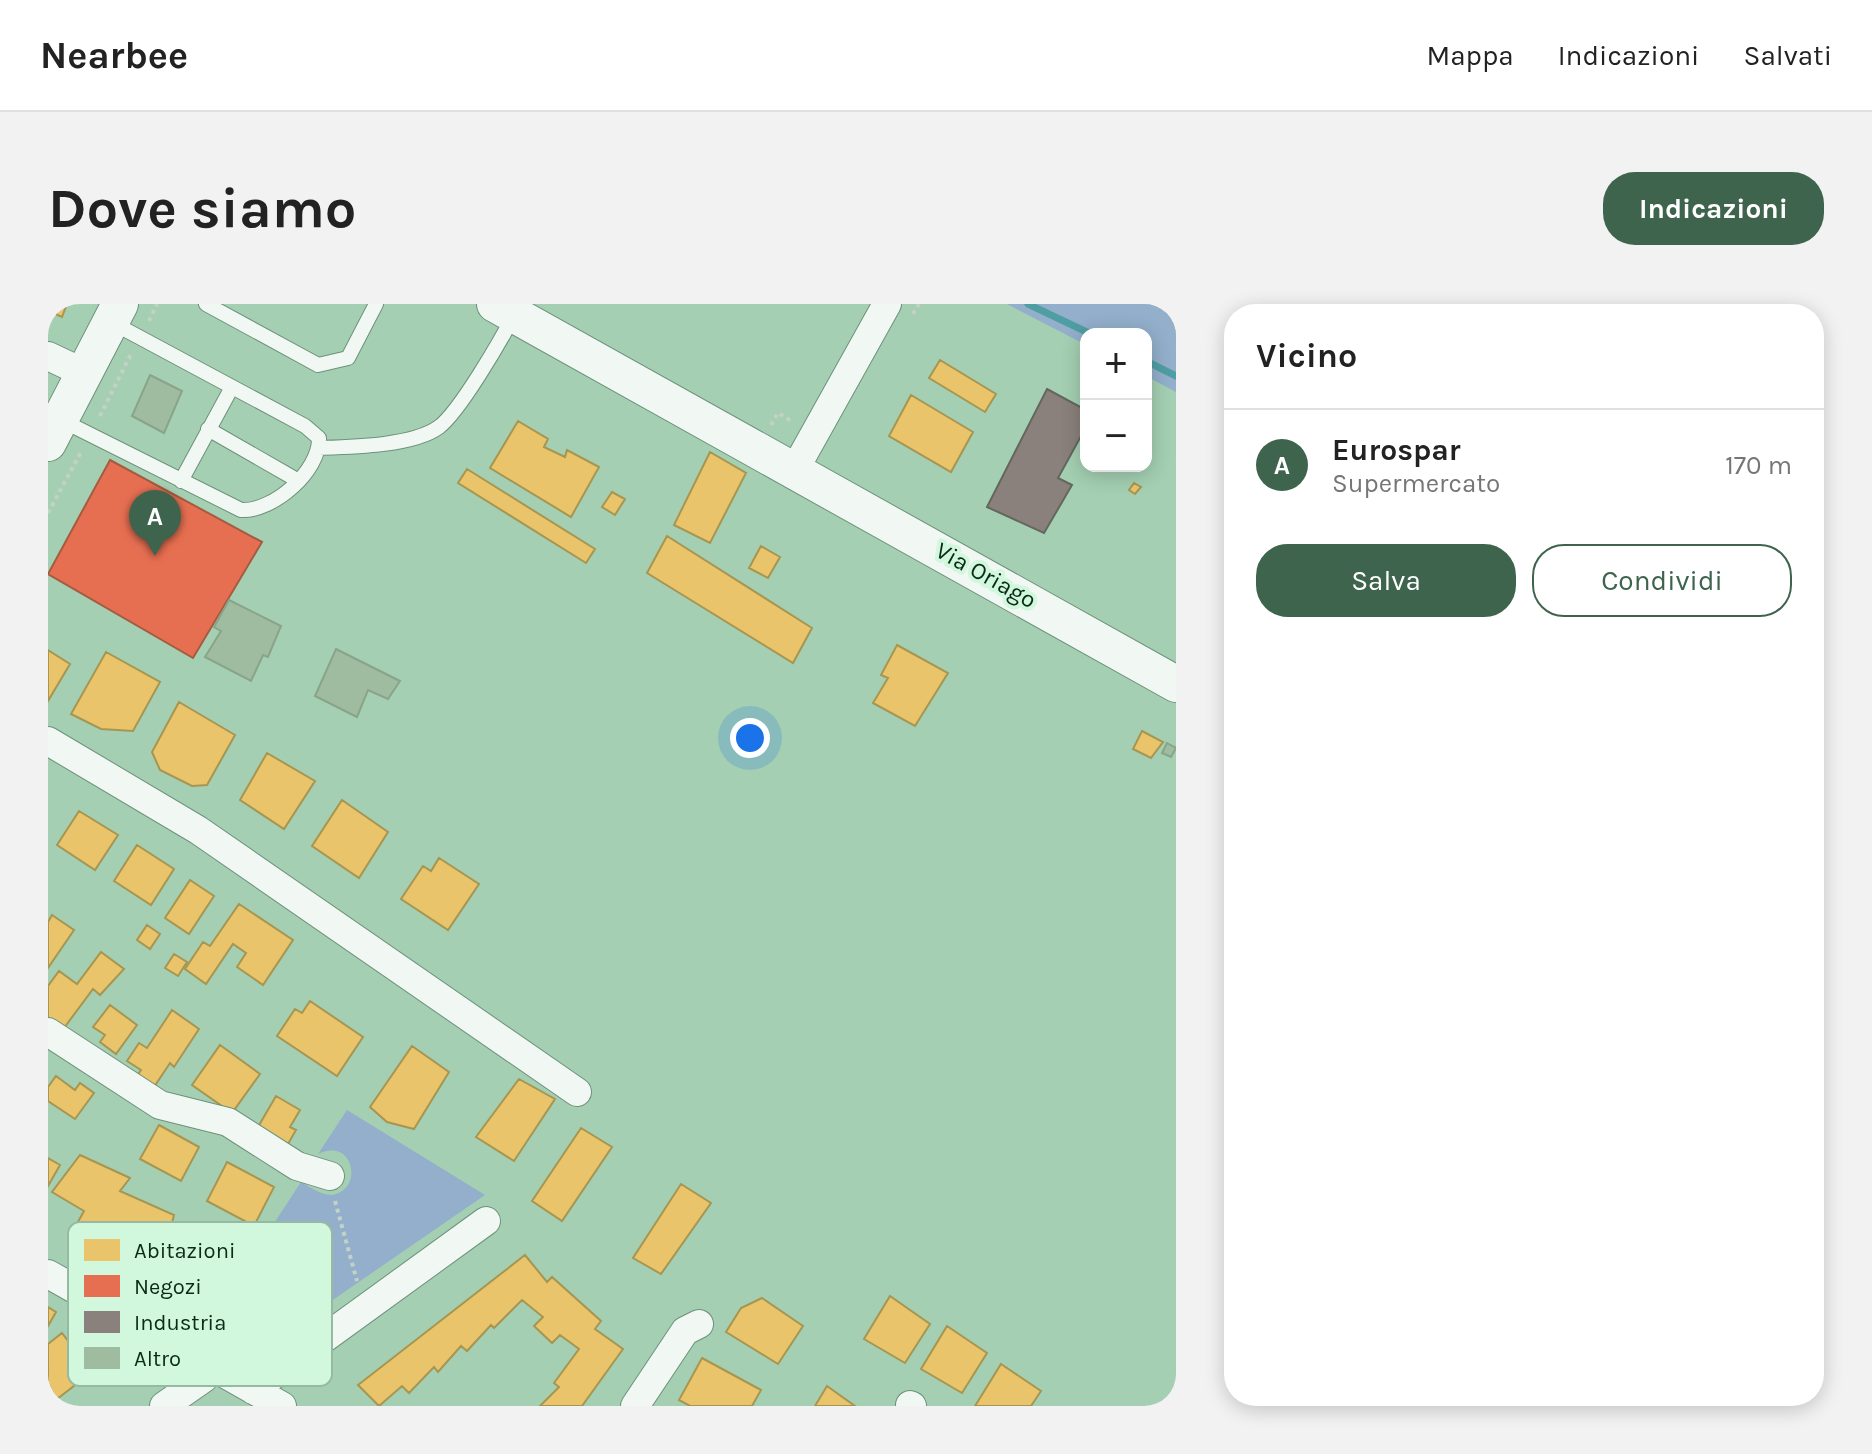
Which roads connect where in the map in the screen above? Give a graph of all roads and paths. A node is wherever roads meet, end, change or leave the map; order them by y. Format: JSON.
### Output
{"nodes":[{"id":1,"x":157,"y":304,"type":"edge"},
{"id":2,"x":206,"y":304,"type":"edge"},
{"id":3,"x":376,"y":304,"type":"edge"},
{"id":4,"x":887,"y":304,"type":"edge"},
{"id":5,"x":504,"y":309,"type":"edge"},
{"id":6,"x":123,"y":321,"type":"edge"},
{"id":7,"x":48,"y":356,"type":"edge"},
{"id":8,"x":84,"y":373,"type":"junction"},
{"id":9,"x":232,"y":387,"type":"junction"},
{"id":10,"x":100,"y":416,"type":"dead end"},
{"id":11,"x":803,"y":426,"type":"dead end"},
{"id":12,"x":208,"y":429,"type":"junction"},
{"id":13,"x":764,"y":436,"type":"dead end"},
{"id":14,"x":63,"y":437,"type":"edge"},
{"id":15,"x":319,"y":448,"type":"junction"},
{"id":16,"x":795,"y":469,"type":"junction"},
{"id":17,"x":297,"y":480,"type":"junction"},
{"id":18,"x":181,"y":481,"type":"junction"},
{"id":19,"x":48,"y":513,"type":"edge"},
{"id":20,"x":1176,"y":684,"type":"edge"},
{"id":21,"x":48,"y":741,"type":"edge"},
{"id":22,"x":48,"y":1032,"type":"edge"},
{"id":23,"x":577,"y":1092,"type":"dead end"},
{"id":24,"x":330,"y":1176,"type":"joint"},
{"id":25,"x":486,"y":1221,"type":"dead end"},
{"id":26,"x":48,"y":1274,"type":"edge"},
{"id":27,"x":358,"y":1283,"type":"dead end"},
{"id":28,"x":68,"y":1285,"type":"edge"},
{"id":29,"x":699,"y":1324,"type":"dead end"},
{"id":30,"x":332,"y":1333,"type":"edge"},
{"id":31,"x":193,"y":1386,"type":"edge"},
{"id":32,"x":246,"y":1386,"type":"edge"},
{"id":33,"x":259,"y":1386,"type":"edge"},
{"id":34,"x":253,"y":1390,"type":"junction"},
{"id":35,"x":164,"y":1406,"type":"edge"},
{"id":36,"x":282,"y":1406,"type":"edge"},
{"id":37,"x":635,"y":1406,"type":"edge"}],
"edges":[{"from":1,"to":6,"type":"path"},
{"from":2,"to":3,"type":"lane"},
{"from":4,"to":16,"type":"street"},
{"from":5,"to":15,"type":"lane"},
{"from":5,"to":16,"type":"street","name":"Via Oriago"},
{"from":6,"to":8,"type":"street"},
{"from":6,"to":9,"type":"lane"},
{"from":6,"to":10,"type":"path"},
{"from":7,"to":8,"type":"street"},
{"from":8,"to":14,"type":"street"},
{"from":9,"to":12,"type":"lane"},
{"from":9,"to":15,"type":"lane"},
{"from":11,"to":13,"type":"path"},
{"from":12,"to":17,"type":"lane"},
{"from":12,"to":18,"type":"lane"},
{"from":14,"to":18,"type":"lane"},
{"from":14,"to":19,"type":"path"},
{"from":15,"to":17,"type":"lane"},
{"from":16,"to":20,"type":"street","name":"Via Oriago"},
{"from":17,"to":18,"type":"lane"},
{"from":21,"to":23,"type":"street"},
{"from":22,"to":24,"type":"street"},
{"from":24,"to":27,"type":"path"},
{"from":25,"to":30,"type":"street"},
{"from":26,"to":28,"type":"street"},
{"from":29,"to":37,"type":"street"},
{"from":31,"to":35,"type":"street"},
{"from":32,"to":34,"type":"street"},
{"from":33,"to":34,"type":"street"},
{"from":34,"to":36,"type":"street"}]}
